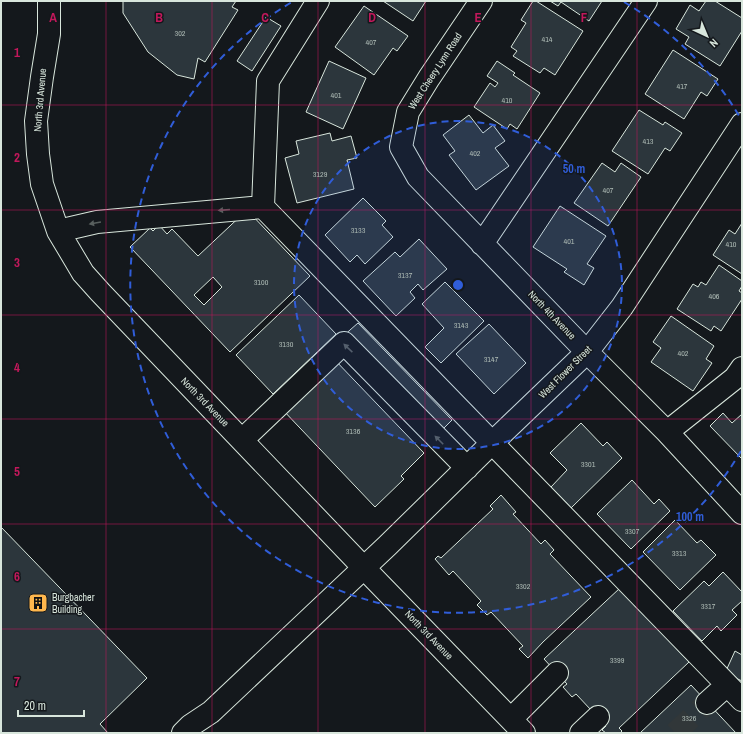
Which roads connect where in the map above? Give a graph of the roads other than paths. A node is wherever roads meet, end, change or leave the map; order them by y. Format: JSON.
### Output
{"nodes":[{"id":1,"x":49,"y":1,"type":"edge"},
{"id":2,"x":318,"y":1,"type":"edge"},
{"id":3,"x":481,"y":1,"type":"edge"},
{"id":4,"x":646,"y":1,"type":"edge"},
{"id":5,"x":742,"y":124,"type":"edge"},
{"id":6,"x":401,"y":147,"type":"joint"},
{"id":7,"x":263,"y":207,"type":"junction"},
{"id":8,"x":58,"y":231,"type":"junction"},
{"id":9,"x":482,"y":244,"type":"junction"},
{"id":10,"x":587,"y":352,"type":"junction"},
{"id":11,"x":742,"y":368,"type":"edge"},
{"id":12,"x":668,"y":432,"type":"junction"},
{"id":13,"x":242,"y":440,"type":"junction"},
{"id":14,"x":493,"y":442,"type":"junction"},
{"id":15,"x":467,"y":468,"type":"junction"},
{"id":16,"x":742,"y":512,"type":"edge"},
{"id":17,"x":364,"y":568,"type":"junction"},
{"id":18,"x":557,"y":673,"type":"dead end"},
{"id":19,"x":727,"y":685,"type":"junction"},
{"id":20,"x":742,"y":700,"type":"edge"},
{"id":21,"x":707,"y":703,"type":"tunnel mouth"},
{"id":22,"x":598,"y":717,"type":"dead end"},
{"id":23,"x":517,"y":726,"type":"edge"},
{"id":24,"x":183,"y":733,"type":"edge"},
{"id":25,"x":581,"y":733,"type":"edge"}],
"edges":[{"from":1,"to":8,"type":"street","name":"North 3rd Avenue"},
{"from":2,"to":7,"type":"street"},
{"from":3,"to":6,"type":"street","name":"West Cheery Lynn Road"},
{"from":4,"to":9,"type":"street"},
{"from":5,"to":10,"type":"street","name":"West Flower Street"},
{"from":6,"to":9,"type":"street","name":"North 4th Avenue"},
{"from":7,"to":8,"type":"street","one_way":true},
{"from":7,"to":14,"type":"street"},
{"from":8,"to":13,"type":"street","name":"North 3rd Avenue"},
{"from":9,"to":10,"type":"street","name":"North 4th Avenue"},
{"from":10,"to":12,"type":"street","name":"North 4th Avenue"},
{"from":10,"to":14,"type":"street","name":"West Flower Street"},
{"from":11,"to":12,"type":"street"},
{"from":12,"to":16,"type":"street","name":"North 4th Avenue"},
{"from":15,"to":13,"type":"street","one_way":true},
{"from":13,"to":17,"type":"street","name":"North 3rd Avenue"},
{"from":14,"to":15,"type":"street","name":"West Flower Street"},
{"from":14,"to":19,"type":"street"},
{"from":15,"to":17,"type":"street","name":"West Flower Street"},
{"from":17,"to":23,"type":"street","name":"North 3rd Avenue"},
{"from":17,"to":24,"type":"street","name":"West Flower Street"},
{"from":18,"to":23,"type":"street"},
{"from":19,"to":20,"type":"street"},
{"from":19,"to":21,"type":"street"},
{"from":22,"to":25,"type":"street"}]}
